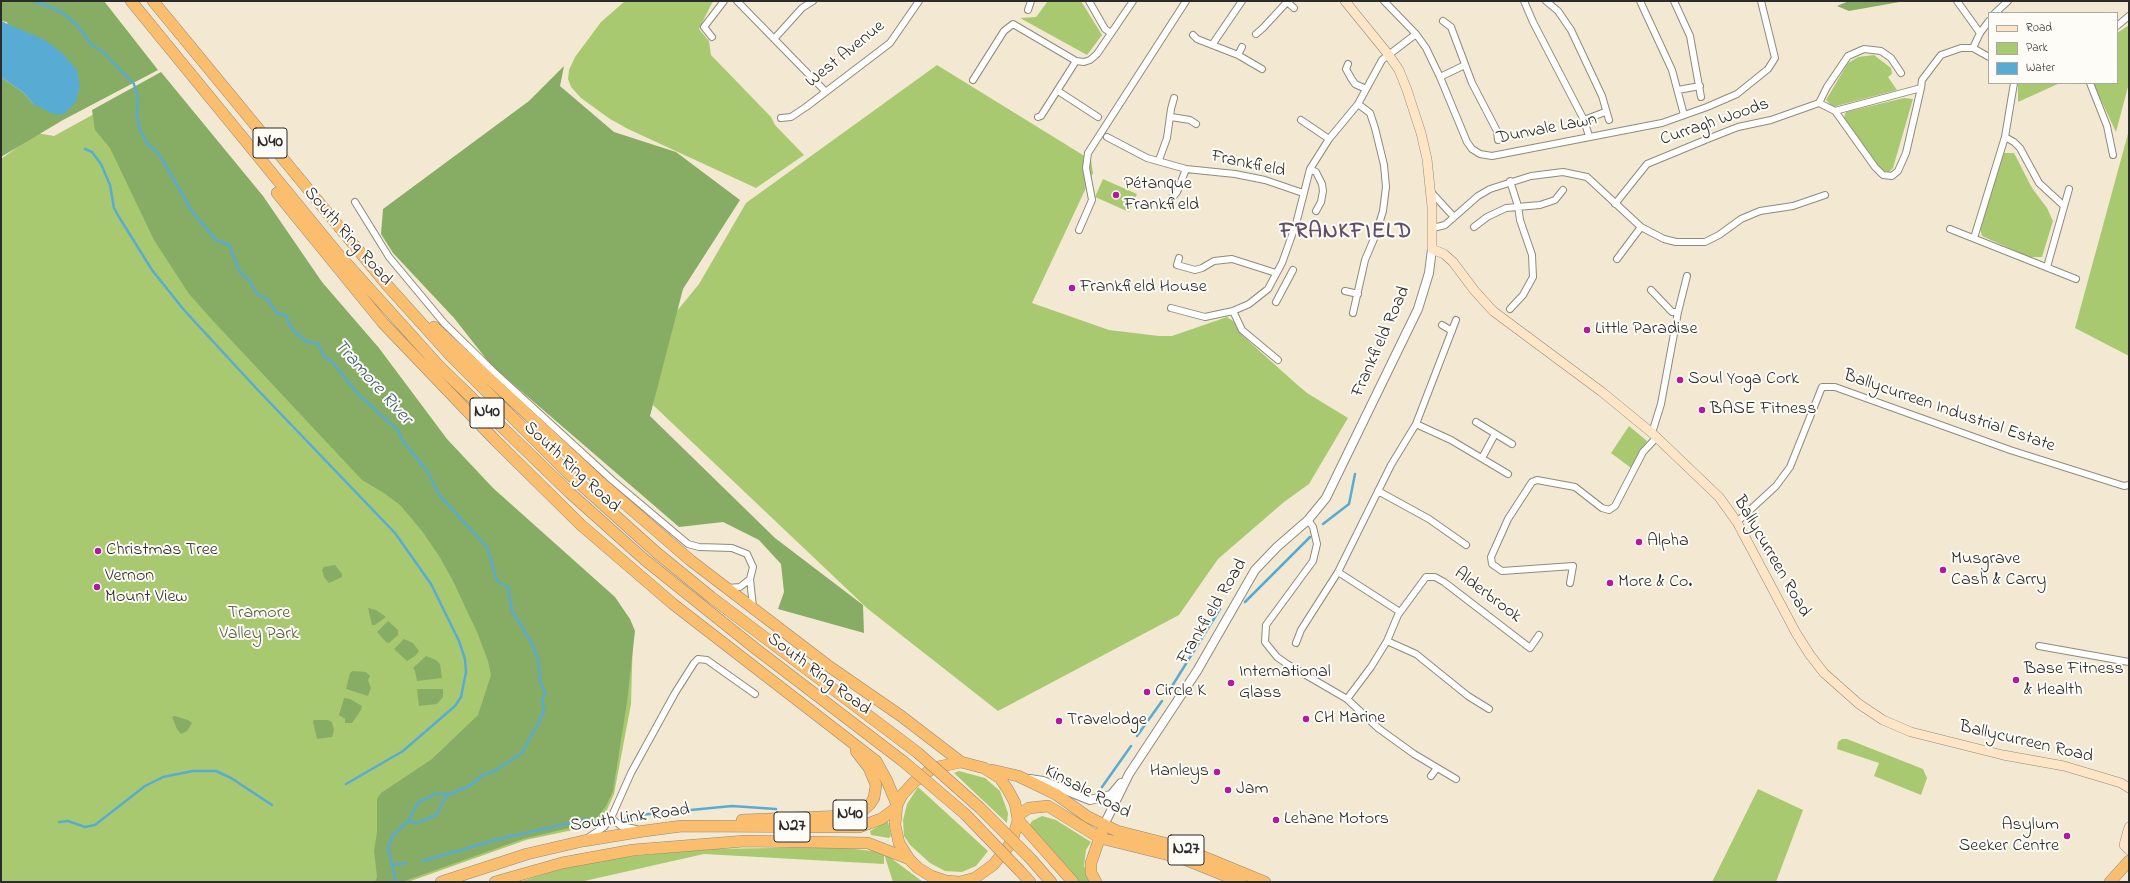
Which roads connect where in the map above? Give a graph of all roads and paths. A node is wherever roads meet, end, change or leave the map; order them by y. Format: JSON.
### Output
{"nodes":[{"id":1,"x":131,"y":1,"type":"edge"},
{"id":2,"x":153,"y":1,"type":"edge"},
{"id":3,"x":724,"y":1,"type":"edge"},
{"id":4,"x":737,"y":1,"type":"edge"},
{"id":5,"x":813,"y":1,"type":"edge"},
{"id":6,"x":918,"y":1,"type":"edge"},
{"id":7,"x":1031,"y":1,"type":"edge"},
{"id":8,"x":1089,"y":1,"type":"edge"},
{"id":9,"x":1132,"y":1,"type":"edge"},
{"id":10,"x":1186,"y":1,"type":"edge"},
{"id":11,"x":1242,"y":1,"type":"edge"},
{"id":12,"x":1286,"y":1,"type":"edge"},
{"id":13,"x":1345,"y":1,"type":"edge"},
{"id":14,"x":1384,"y":1,"type":"edge"},
{"id":15,"x":1524,"y":1,"type":"edge"},
{"id":16,"x":1546,"y":1,"type":"edge"},
{"id":17,"x":1640,"y":1,"type":"edge"},
{"id":18,"x":1674,"y":1,"type":"edge"},
{"id":19,"x":1761,"y":1,"type":"edge"},
{"id":20,"x":1957,"y":1,"type":"edge"},
{"id":21,"x":2008,"y":1,"type":"edge"},
{"id":22,"x":1294,"y":8,"type":"dead end"},
{"id":23,"x":1028,"y":10,"type":"dead end"},
{"id":24,"x":1996,"y":12,"type":"edge"},
{"id":25,"x":2129,"y":16,"type":"edge"},
{"id":26,"x":1443,"y":20,"type":"dead end"},
{"id":27,"x":1988,"y":22,"type":"edge"},
{"id":28,"x":2118,"y":25,"type":"edge"},
{"id":29,"x":1111,"y":33,"type":"junction"},
{"id":30,"x":1980,"y":33,"type":"junction"},
{"id":31,"x":1256,"y":34,"type":"dead end"},
{"id":32,"x":1416,"y":34,"type":"junction"},
{"id":33,"x":1193,"y":35,"type":"dead end"},
{"id":34,"x":712,"y":37,"type":"dead end"},
{"id":35,"x":774,"y":39,"type":"junction"},
{"id":36,"x":1212,"y":45,"type":"junction"},
{"id":37,"x":1242,"y":47,"type":"dead end"},
{"id":38,"x":1973,"y":48,"type":"junction"},
{"id":39,"x":1388,"y":54,"type":"junction"},
{"id":40,"x":1238,"y":56,"type":"junction"},
{"id":41,"x":1988,"y":56,"type":"edge"},
{"id":42,"x":1076,"y":61,"type":"junction"},
{"id":43,"x":1348,"y":64,"type":"dead end"},
{"id":44,"x":1464,"y":65,"type":"junction"},
{"id":45,"x":1262,"y":69,"type":"dead end"},
{"id":46,"x":1901,"y":73,"type":"dead end"},
{"id":47,"x":1440,"y":77,"type":"junction"},
{"id":48,"x":973,"y":80,"type":"dead end"},
{"id":49,"x":2014,"y":84,"type":"edge"},
{"id":50,"x":2090,"y":84,"type":"edge"},
{"id":51,"x":1700,"y":86,"type":"junction"},
{"id":52,"x":1921,"y":88,"type":"junction"},
{"id":53,"x":1366,"y":89,"type":"junction"},
{"id":54,"x":1678,"y":90,"type":"junction"},
{"id":55,"x":825,"y":91,"type":"junction"},
{"id":56,"x":1058,"y":91,"type":"junction"},
{"id":57,"x":1701,"y":97,"type":"dead end"},
{"id":58,"x":1174,"y":98,"type":"dead end"},
{"id":59,"x":1819,"y":103,"type":"junction"},
{"id":60,"x":1358,"y":104,"type":"junction"},
{"id":61,"x":1835,"y":111,"type":"junction"},
{"id":62,"x":1605,"y":112,"type":"junction"},
{"id":63,"x":1684,"y":115,"type":"junction"},
{"id":64,"x":1038,"y":117,"type":"dead end"},
{"id":65,"x":1098,"y":117,"type":"dead end"},
{"id":66,"x":1171,"y":117,"type":"junction"},
{"id":67,"x":781,"y":118,"type":"dead end"},
{"id":68,"x":1301,"y":120,"type":"dead end"},
{"id":69,"x":1584,"y":120,"type":"junction"},
{"id":70,"x":1609,"y":120,"type":"dead end"},
{"id":71,"x":1196,"y":124,"type":"dead end"},
{"id":72,"x":237,"y":133,"type":"junction"},
{"id":73,"x":1107,"y":136,"type":"dead end"},
{"id":74,"x":1589,"y":136,"type":"junction"},
{"id":75,"x":2005,"y":137,"type":"junction"},
{"id":76,"x":1330,"y":139,"type":"junction"},
{"id":77,"x":1498,"y":140,"type":"dead end"},
{"id":78,"x":2113,"y":155,"type":"dead end"},
{"id":79,"x":1158,"y":160,"type":"junction"},
{"id":80,"x":1186,"y":169,"type":"junction"},
{"id":81,"x":1310,"y":169,"type":"junction"},
{"id":82,"x":1510,"y":181,"type":"junction"},
{"id":83,"x":2069,"y":189,"type":"dead end"},
{"id":84,"x":1563,"y":190,"type":"dead end"},
{"id":85,"x":1430,"y":191,"type":"junction"},
{"id":86,"x":1303,"y":193,"type":"junction"},
{"id":87,"x":1825,"y":195,"type":"dead end"},
{"id":88,"x":1172,"y":198,"type":"dead end"},
{"id":89,"x":355,"y":202,"type":"dead end"},
{"id":90,"x":1615,"y":204,"type":"junction"},
{"id":91,"x":1518,"y":206,"type":"junction"},
{"id":92,"x":2064,"y":206,"type":"junction"},
{"id":93,"x":1316,"y":211,"type":"dead end"},
{"id":94,"x":1454,"y":217,"type":"junction"},
{"id":95,"x":1474,"y":227,"type":"dead end"},
{"id":96,"x":1641,"y":227,"type":"junction"},
{"id":97,"x":1433,"y":228,"type":"junction"},
{"id":98,"x":1950,"y":229,"type":"dead end"},
{"id":99,"x":1079,"y":230,"type":"dead end"},
{"id":100,"x":1974,"y":238,"type":"junction"},
{"id":101,"x":1432,"y":249,"type":"junction"},
{"id":102,"x":1179,"y":258,"type":"dead end"},
{"id":103,"x":1617,"y":259,"type":"dead end"},
{"id":104,"x":2047,"y":267,"type":"junction"},
{"id":105,"x":1277,"y":272,"type":"junction"},
{"id":106,"x":1687,"y":276,"type":"dead end"},
{"id":107,"x":2076,"y":279,"type":"dead end"},
{"id":108,"x":388,"y":285,"type":"junction"},
{"id":109,"x":1651,"y":290,"type":"dead end"},
{"id":110,"x":1345,"y":291,"type":"dead end"},
{"id":111,"x":1358,"y":294,"type":"junction"},
{"id":112,"x":1276,"y":302,"type":"dead end"},
{"id":113,"x":1170,"y":308,"type":"dead end"},
{"id":114,"x":1510,"y":309,"type":"dead end"},
{"id":115,"x":1233,"y":311,"type":"junction"},
{"id":116,"x":1678,"y":312,"type":"junction"},
{"id":117,"x":1353,"y":313,"type":"dead end"},
{"id":118,"x":1456,"y":320,"type":"dead end"},
{"id":119,"x":1442,"y":325,"type":"dead end"},
{"id":120,"x":1452,"y":331,"type":"junction"},
{"id":121,"x":1278,"y":360,"type":"dead end"},
{"id":122,"x":439,"y":366,"type":"junction"},
{"id":123,"x":1476,"y":422,"type":"dead end"},
{"id":124,"x":1416,"y":424,"type":"junction"},
{"id":125,"x":1495,"y":434,"type":"junction"},
{"id":126,"x":1654,"y":435,"type":"junction"},
{"id":127,"x":495,"y":440,"type":"junction"},
{"id":128,"x":1512,"y":444,"type":"dead end"},
{"id":129,"x":1482,"y":458,"type":"junction"},
{"id":130,"x":1508,"y":474,"type":"dead end"},
{"id":131,"x":2129,"y":485,"type":"edge"},
{"id":132,"x":1378,"y":491,"type":"junction"},
{"id":133,"x":1308,"y":520,"type":"junction"},
{"id":134,"x":1737,"y":522,"type":"junction"},
{"id":135,"x":1466,"y":545,"type":"dead end"},
{"id":136,"x":1338,"y":572,"type":"junction"},
{"id":137,"x":750,"y":579,"type":"junction"},
{"id":138,"x":1570,"y":583,"type":"dead end"},
{"id":139,"x":726,"y":588,"type":"junction"},
{"id":140,"x":755,"y":611,"type":"junction"},
{"id":141,"x":1400,"y":612,"type":"junction"},
{"id":142,"x":1539,"y":634,"type":"dead end"},
{"id":143,"x":1387,"y":641,"type":"junction"},
{"id":144,"x":1296,"y":643,"type":"dead end"},
{"id":145,"x":2039,"y":646,"type":"dead end"},
{"id":146,"x":2129,"y":662,"type":"edge"},
{"id":147,"x":754,"y":694,"type":"dead end"},
{"id":148,"x":791,"y":697,"type":"junction"},
{"id":149,"x":1347,"y":700,"type":"junction"},
{"id":150,"x":1489,"y":709,"type":"dead end"},
{"id":151,"x":961,"y":762,"type":"junction"},
{"id":152,"x":984,"y":768,"type":"junction"},
{"id":153,"x":1437,"y":768,"type":"junction"},
{"id":154,"x":1129,"y":774,"type":"junction"},
{"id":155,"x":1018,"y":776,"type":"junction"},
{"id":156,"x":1431,"y":776,"type":"dead end"},
{"id":157,"x":1456,"y":779,"type":"dead end"},
{"id":158,"x":2129,"y":788,"type":"edge"},
{"id":159,"x":897,"y":807,"type":"junction"},
{"id":160,"x":1018,"y":817,"type":"junction"},
{"id":161,"x":611,"y":818,"type":"junction"},
{"id":162,"x":1104,"y":825,"type":"junction"},
{"id":163,"x":682,"y":826,"type":"junction"},
{"id":164,"x":2129,"y":827,"type":"edge"},
{"id":165,"x":644,"y":831,"type":"junction"},
{"id":166,"x":1100,"y":838,"type":"junction"},
{"id":167,"x":583,"y":841,"type":"junction"},
{"id":168,"x":2129,"y":850,"type":"edge"},
{"id":169,"x":908,"y":859,"type":"junction"},
{"id":170,"x":2129,"y":861,"type":"edge"},
{"id":171,"x":932,"y":879,"type":"edge"},
{"id":172,"x":970,"y":880,"type":"edge"},
{"id":173,"x":441,"y":882,"type":"edge"},
{"id":174,"x":495,"y":882,"type":"edge"},
{"id":175,"x":986,"y":882,"type":"edge"},
{"id":176,"x":1030,"y":882,"type":"edge"},
{"id":177,"x":1051,"y":882,"type":"edge"},
{"id":178,"x":1072,"y":882,"type":"edge"},
{"id":179,"x":1096,"y":882,"type":"edge"},
{"id":180,"x":1241,"y":882,"type":"edge"},
{"id":181,"x":1265,"y":882,"type":"edge"},
{"id":182,"x":2110,"y":882,"type":"edge"}],
"edges":[{"from":1,"to":72,"type":"highway","name":"South Ring Road","number":"N40"},
{"from":2,"to":108,"type":"highway","name":"South Ring Road","number":"N40"},
{"from":3,"to":34,"type":"street"},
{"from":4,"to":35,"type":"street"},
{"from":5,"to":35,"type":"street"},
{"from":6,"to":55,"type":"street","name":"West Avenue"},
{"from":7,"to":23,"type":"street"},
{"from":8,"to":29,"type":"street"},
{"from":9,"to":29,"type":"street"},
{"from":10,"to":99,"type":"street"},
{"from":11,"to":36,"type":"street"},
{"from":12,"to":22,"type":"street"},
{"from":12,"to":31,"type":"street"},
{"from":13,"to":39,"type":"main road"},
{"from":14,"to":32,"type":"street","name":"Dunvale Lawn"},
{"from":15,"to":69,"type":"street"},
{"from":16,"to":62,"type":"street"},
{"from":17,"to":54,"type":"street"},
{"from":18,"to":51,"type":"street"},
{"from":19,"to":63,"type":"street","name":"Dunvale Lawn"},
{"from":20,"to":30,"type":"street"},
{"from":21,"to":24,"type":"street"},
{"from":25,"to":28,"type":"street"},
{"from":26,"to":44,"type":"street"},
{"from":27,"to":30,"type":"street"},
{"from":29,"to":42,"type":"street"},
{"from":30,"to":38,"type":"street"},
{"from":32,"to":39,"type":"street"},
{"from":32,"to":47,"type":"street","name":"Dunvale Lawn"},
{"from":33,"to":36,"type":"street"},
{"from":35,"to":55,"type":"street"},
{"from":36,"to":40,"type":"street"},
{"from":37,"to":40,"type":"street"},
{"from":38,"to":41,"type":"street"},
{"from":38,"to":52,"type":"street"},
{"from":39,"to":53,"type":"street","name":"Frankfield"},
{"from":39,"to":85,"type":"main road"},
{"from":40,"to":45,"type":"street"},
{"from":42,"to":48,"type":"street"},
{"from":42,"to":56,"type":"street"},
{"from":43,"to":53,"type":"street"},
{"from":44,"to":47,"type":"street"},
{"from":44,"to":77,"type":"street"},
{"from":46,"to":59,"type":"street"},
{"from":47,"to":74,"type":"street","name":"Dunvale Lawn"},
{"from":49,"to":75,"type":"street"},
{"from":50,"to":78,"type":"street"},
{"from":51,"to":54,"type":"street"},
{"from":51,"to":57,"type":"street"},
{"from":52,"to":61,"type":"street"},
{"from":52,"to":61,"type":"street"},
{"from":53,"to":60,"type":"street","name":"Frankfield"},
{"from":54,"to":63,"type":"street"},
{"from":55,"to":67,"type":"street","name":"West Avenue"},
{"from":56,"to":64,"type":"street"},
{"from":56,"to":65,"type":"street"},
{"from":58,"to":66,"type":"street"},
{"from":59,"to":61,"type":"street"},
{"from":59,"to":90,"type":"street","name":"Curragh Woods"},
{"from":60,"to":76,"type":"street","name":"Frankfield"},
{"from":60,"to":111,"type":"street"},
{"from":62,"to":69,"type":"street"},
{"from":62,"to":70,"type":"street"},
{"from":63,"to":74,"type":"street","name":"Dunvale Lawn"},
{"from":66,"to":71,"type":"street"},
{"from":66,"to":79,"type":"street"},
{"from":68,"to":76,"type":"street"},
{"from":69,"to":74,"type":"street"},
{"from":72,"to":122,"type":"highway","name":"South Ring Road","number":"N40"},
{"from":72,"to":127,"type":"highway"},
{"from":73,"to":79,"type":"street","name":"Frankfield"},
{"from":75,"to":92,"type":"street"},
{"from":75,"to":100,"type":"street"},
{"from":76,"to":81,"type":"street","name":"Frankfield"},
{"from":79,"to":80,"type":"street","name":"Frankfield"},
{"from":80,"to":86,"type":"street","name":"Frankfield"},
{"from":80,"to":88,"type":"street","name":"Frankfield"},
{"from":81,"to":86,"type":"street","name":"Frankfield"},
{"from":81,"to":93,"type":"street","name":"Frankfield"},
{"from":82,"to":90,"type":"street"},
{"from":82,"to":91,"type":"street"},
{"from":82,"to":94,"type":"street"},
{"from":83,"to":92,"type":"street"},
{"from":84,"to":91,"type":"street"},
{"from":85,"to":94,"type":"street"},
{"from":85,"to":97,"type":"main road"},
{"from":86,"to":105,"type":"street","name":"Frankfield"},
{"from":87,"to":96,"type":"street"},
{"from":89,"to":137,"type":"street"},
{"from":90,"to":96,"type":"street"},
{"from":91,"to":95,"type":"street"},
{"from":91,"to":114,"type":"street"},
{"from":92,"to":104,"type":"street"},
{"from":94,"to":97,"type":"street"},
{"from":96,"to":103,"type":"street"},
{"from":97,"to":101,"type":"main road"},
{"from":98,"to":100,"type":"street"},
{"from":100,"to":104,"type":"street"},
{"from":101,"to":126,"type":"main road","name":"Ballycurreen Road"},
{"from":101,"to":133,"type":"street","name":"Frankfield Road"},
{"from":102,"to":105,"type":"street"},
{"from":104,"to":107,"type":"street"},
{"from":105,"to":112,"type":"street"},
{"from":105,"to":115,"type":"street","name":"Frankfield"},
{"from":106,"to":116,"type":"street"},
{"from":108,"to":139,"type":"highway"},
{"from":108,"to":177,"type":"highway","name":"South Ring Road","number":"N40","bridge":true},
{"from":109,"to":116,"type":"street"},
{"from":110,"to":111,"type":"street"},
{"from":111,"to":117,"type":"street"},
{"from":113,"to":115,"type":"street","name":"Frankfield"},
{"from":115,"to":121,"type":"street"},
{"from":116,"to":126,"type":"street"},
{"from":118,"to":120,"type":"street"},
{"from":119,"to":120,"type":"street"},
{"from":120,"to":124,"type":"street"},
{"from":122,"to":127,"type":"highway"},
{"from":122,"to":176,"type":"highway","name":"South Ring Road","number":"N40","bridge":true},
{"from":123,"to":125,"type":"street"},
{"from":124,"to":129,"type":"street"},
{"from":124,"to":132,"type":"street"},
{"from":125,"to":128,"type":"street"},
{"from":125,"to":129,"type":"street"},
{"from":126,"to":134,"type":"main road","name":"Ballycurreen Road"},
{"from":126,"to":138,"type":"street"},
{"from":127,"to":148,"type":"highway"},
{"from":129,"to":130,"type":"street"},
{"from":131,"to":134,"type":"street","name":"Ballycurreen Industrial Estate"},
{"from":132,"to":135,"type":"street","name":"Alderbrook"},
{"from":132,"to":136,"type":"street"},
{"from":133,"to":149,"type":"street"},
{"from":133,"to":154,"type":"street","name":"Frankfield Road"},
{"from":134,"to":158,"type":"main road","name":"Ballycurreen Road"},
{"from":136,"to":141,"type":"street"},
{"from":136,"to":144,"type":"street"},
{"from":137,"to":139,"type":"street"},
{"from":137,"to":140,"type":"street"},
{"from":139,"to":140,"type":"highway"},
{"from":140,"to":151,"type":"highway"},
{"from":141,"to":142,"type":"street","name":"Alderbrook"},
{"from":141,"to":143,"type":"street","name":"Alderbrook"},
{"from":143,"to":149,"type":"street","name":"Alderbrook"},
{"from":143,"to":150,"type":"street"},
{"from":145,"to":146,"type":"street"},
{"from":147,"to":161,"type":"street"},
{"from":148,"to":159,"type":"highway"},
{"from":148,"to":163,"type":"highway","number":"N40"},
{"from":149,"to":153,"type":"street"},
{"from":151,"to":152,"type":"highway","number":"N27"},
{"from":151,"to":159,"type":"highway","number":"N27"},
{"from":152,"to":155,"type":"highway","name":"Kinsale Road","number":"N27"},
{"from":152,"to":160,"type":"highway","number":"N27"},
{"from":153,"to":156,"type":"street"},
{"from":153,"to":157,"type":"street"},
{"from":154,"to":155,"type":"street"},
{"from":154,"to":162,"type":"street","name":"Frankfield Road"},
{"from":155,"to":162,"type":"highway","name":"Kinsale Road","number":"N27"},
{"from":159,"to":163,"type":"highway","name":"South Link Road","number":"N27"},
{"from":159,"to":169,"type":"highway","number":"N27"},
{"from":160,"to":166,"type":"highway","name":"Kinsale Road","number":"N27"},
{"from":160,"to":172,"type":"highway"},
{"from":160,"to":178,"type":"highway"},
{"from":161,"to":165,"type":"street"},
{"from":161,"to":167,"type":"street"},
{"from":162,"to":166,"type":"highway"},
{"from":162,"to":181,"type":"highway","name":"Kinsale Road","number":"N27"},
{"from":163,"to":165,"type":"highway","name":"South Link Road","number":"N27"},
{"from":164,"to":168,"type":"main road"},
{"from":165,"to":167,"type":"highway","name":"South Link Road","number":"N27"},
{"from":166,"to":179,"type":"highway"},
{"from":166,"to":180,"type":"highway","name":"Kinsale Road","number":"N27"},
{"from":167,"to":173,"type":"highway","name":"South Link Road","number":"N27"},
{"from":169,"to":171,"type":"highway","number":"N27"},
{"from":169,"to":174,"type":"highway","number":"N27"},
{"from":170,"to":182,"type":"highway"},
{"from":171,"to":172,"type":"highway","number":"N27"},
{"from":172,"to":175,"type":"highway"}]}
